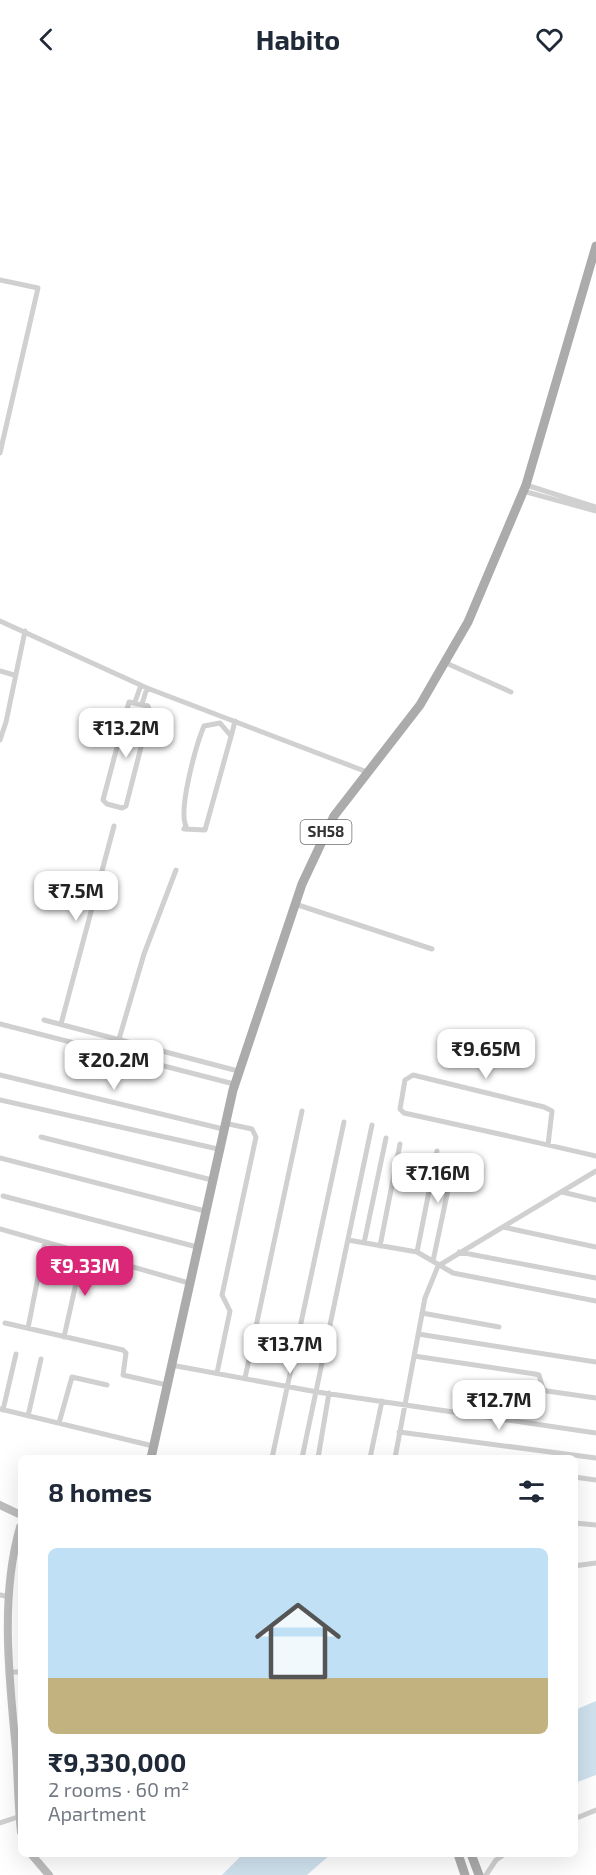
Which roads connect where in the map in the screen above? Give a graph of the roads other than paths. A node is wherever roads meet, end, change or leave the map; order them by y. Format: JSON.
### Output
{"nodes":[{"id":1,"x":596,"y":246,"type":"edge"},
{"id":2,"x":0,"y":280,"type":"edge"},
{"id":3,"x":0,"y":453,"type":"edge"},
{"id":4,"x":524,"y":488,"type":"junction"},
{"id":5,"x":596,"y":509,"type":"edge"},
{"id":6,"x":0,"y":621,"type":"edge"},
{"id":7,"x":25,"y":631,"type":"junction"},
{"id":8,"x":446,"y":663,"type":"junction"},
{"id":9,"x":0,"y":671,"type":"edge"},
{"id":10,"x":14,"y":675,"type":"junction"},
{"id":11,"x":141,"y":685,"type":"junction"},
{"id":12,"x":147,"y":688,"type":"junction"},
{"id":13,"x":511,"y":692,"type":"dead end"},
{"id":14,"x":139,"y":703,"type":"junction"},
{"id":15,"x":3,"y":721,"type":"edge"},
{"id":16,"x":235,"y":721,"type":"junction"},
{"id":17,"x":231,"y":736,"type":"junction"},
{"id":18,"x":0,"y":740,"type":"edge"},
{"id":19,"x":367,"y":772,"type":"junction"},
{"id":20,"x":114,"y":826,"type":"dead end"},
{"id":21,"x":176,"y":870,"type":"dead end"},
{"id":22,"x":295,"y":904,"type":"junction"},
{"id":23,"x":432,"y":949,"type":"dead end"},
{"id":24,"x":44,"y":1020,"type":"dead end"},
{"id":25,"x":0,"y":1024,"type":"edge"},
{"id":26,"x":61,"y":1024,"type":"junction"},
{"id":27,"x":119,"y":1039,"type":"junction"},
{"id":28,"x":238,"y":1071,"type":"junction"},
{"id":29,"x":0,"y":1075,"type":"edge"},
{"id":30,"x":234,"y":1084,"type":"junction"},
{"id":31,"x":0,"y":1100,"type":"edge"},
{"id":32,"x":302,"y":1111,"type":"dead end"},
{"id":33,"x":344,"y":1122,"type":"dead end"},
{"id":34,"x":372,"y":1125,"type":"dead end"},
{"id":35,"x":224,"y":1126,"type":"junction"},
{"id":36,"x":41,"y":1137,"type":"dead end"},
{"id":37,"x":386,"y":1138,"type":"dead end"},
{"id":38,"x":400,"y":1144,"type":"dead end"},
{"id":39,"x":548,"y":1146,"type":"junction"},
{"id":40,"x":218,"y":1149,"type":"junction"},
{"id":41,"x":437,"y":1151,"type":"dead end"},
{"id":42,"x":596,"y":1156,"type":"edge"},
{"id":43,"x":455,"y":1157,"type":"dead end"},
{"id":44,"x":0,"y":1158,"type":"edge"},
{"id":45,"x":596,"y":1171,"type":"edge"},
{"id":46,"x":212,"y":1180,"type":"junction"},
{"id":47,"x":562,"y":1192,"type":"junction"},
{"id":48,"x":3,"y":1197,"type":"dead end"},
{"id":49,"x":596,"y":1200,"type":"edge"},
{"id":50,"x":205,"y":1211,"type":"junction"},
{"id":51,"x":503,"y":1227,"type":"junction"},
{"id":52,"x":0,"y":1229,"type":"edge"},
{"id":53,"x":348,"y":1240,"type":"junction"},
{"id":54,"x":45,"y":1242,"type":"junction"},
{"id":55,"x":364,"y":1243,"type":"junction"},
{"id":56,"x":380,"y":1246,"type":"junction"},
{"id":57,"x":596,"y":1246,"type":"edge"},
{"id":58,"x":197,"y":1247,"type":"junction"},
{"id":59,"x":82,"y":1252,"type":"junction"},
{"id":60,"x":417,"y":1252,"type":"junction"},
{"id":61,"x":459,"y":1252,"type":"junction"},
{"id":62,"x":436,"y":1264,"type":"junction"},
{"id":63,"x":596,"y":1278,"type":"edge"},
{"id":64,"x":189,"y":1283,"type":"junction"},
{"id":65,"x":596,"y":1301,"type":"edge"},
{"id":66,"x":422,"y":1313,"type":"junction"},
{"id":67,"x":5,"y":1323,"type":"dead end"},
{"id":68,"x":499,"y":1327,"type":"dead end"},
{"id":69,"x":28,"y":1328,"type":"junction"},
{"id":70,"x":418,"y":1334,"type":"junction"},
{"id":71,"x":64,"y":1337,"type":"junction"},
{"id":72,"x":16,"y":1354,"type":"dead end"},
{"id":73,"x":414,"y":1356,"type":"junction"},
{"id":74,"x":41,"y":1359,"type":"dead end"},
{"id":75,"x":596,"y":1362,"type":"edge"},
{"id":76,"x":171,"y":1365,"type":"junction"},
{"id":77,"x":217,"y":1373,"type":"junction"},
{"id":78,"x":245,"y":1378,"type":"junction"},
{"id":79,"x":167,"y":1385,"type":"junction"},
{"id":80,"x":107,"y":1386,"type":"dead end"},
{"id":81,"x":286,"y":1386,"type":"junction"},
{"id":82,"x":317,"y":1392,"type":"junction"},
{"id":83,"x":329,"y":1393,"type":"junction"},
{"id":84,"x":596,"y":1398,"type":"edge"},
{"id":85,"x":382,"y":1401,"type":"junction"},
{"id":86,"x":405,"y":1405,"type":"junction"},
{"id":87,"x":2,"y":1410,"type":"edge"},
{"id":88,"x":28,"y":1416,"type":"junction"},
{"id":89,"x":59,"y":1423,"type":"junction"},
{"id":90,"x":399,"y":1432,"type":"junction"},
{"id":91,"x":596,"y":1433,"type":"edge"},
{"id":92,"x":153,"y":1446,"type":"junction"},
{"id":93,"x":152,"y":1455,"type":"edge"},
{"id":94,"x":273,"y":1455,"type":"edge"},
{"id":95,"x":303,"y":1455,"type":"edge"},
{"id":96,"x":319,"y":1455,"type":"edge"},
{"id":97,"x":371,"y":1455,"type":"edge"},
{"id":98,"x":395,"y":1455,"type":"edge"},
{"id":99,"x":573,"y":1455,"type":"edge"},
{"id":100,"x":578,"y":1456,"type":"edge"},
{"id":101,"x":596,"y":1458,"type":"edge"},
{"id":102,"x":578,"y":1478,"type":"edge"},
{"id":103,"x":596,"y":1480,"type":"edge"},
{"id":104,"x":0,"y":1505,"type":"edge"},
{"id":105,"x":18,"y":1514,"type":"edge"},
{"id":106,"x":578,"y":1523,"type":"edge"},
{"id":107,"x":596,"y":1525,"type":"edge"},
{"id":108,"x":18,"y":1535,"type":"edge"},
{"id":109,"x":596,"y":1563,"type":"edge"},
{"id":110,"x":578,"y":1565,"type":"edge"},
{"id":111,"x":2,"y":1595,"type":"edge"},
{"id":112,"x":8,"y":1672,"type":"junction"},
{"id":113,"x":18,"y":1672,"type":"edge"},
{"id":114,"x":17,"y":1719,"type":"edge"},
{"id":115,"x":18,"y":1751,"type":"edge"},
{"id":116,"x":596,"y":1810,"type":"edge"},
{"id":117,"x":18,"y":1817,"type":"edge"},
{"id":118,"x":578,"y":1818,"type":"edge"},
{"id":119,"x":0,"y":1823,"type":"edge"},
{"id":120,"x":34,"y":1857,"type":"edge"},
{"id":121,"x":459,"y":1857,"type":"edge"},
{"id":122,"x":472,"y":1857,"type":"edge"},
{"id":123,"x":500,"y":1857,"type":"edge"},
{"id":124,"x":478,"y":1872,"type":"edge"},
{"id":125,"x":49,"y":1875,"type":"edge"},
{"id":126,"x":465,"y":1875,"type":"edge"},
{"id":127,"x":486,"y":1875,"type":"edge"}],
"edges":[{"from":1,"to":4,"type":"main road","number":"SH58"},
{"from":2,"to":3,"type":"street"},
{"from":4,"to":5,"type":"street"},
{"from":4,"to":8,"type":"main road","number":"SH58"},
{"from":6,"to":7,"type":"street"},
{"from":7,"to":10,"type":"street"},
{"from":7,"to":11,"type":"street"},
{"from":8,"to":13,"type":"street"},
{"from":8,"to":19,"type":"main road","number":"SH58"},
{"from":9,"to":10,"type":"street"},
{"from":10,"to":15,"type":"street"},
{"from":11,"to":12,"type":"street"},
{"from":11,"to":14,"type":"street"},
{"from":12,"to":14,"type":"street"},
{"from":12,"to":16,"type":"street"},
{"from":14,"to":14,"type":"street"},
{"from":15,"to":18,"type":"street"},
{"from":16,"to":17,"type":"street"},
{"from":16,"to":19,"type":"street"},
{"from":17,"to":17,"type":"street"},
{"from":19,"to":22,"type":"main road","number":"SH58"},
{"from":20,"to":26,"type":"street"},
{"from":21,"to":27,"type":"street"},
{"from":22,"to":23,"type":"street"},
{"from":22,"to":28,"type":"main road","number":"SH58"},
{"from":24,"to":26,"type":"street"},
{"from":25,"to":30,"type":"street"},
{"from":26,"to":27,"type":"street"},
{"from":27,"to":28,"type":"street"},
{"from":28,"to":30,"type":"main road","number":"SH58"},
{"from":29,"to":35,"type":"street"},
{"from":30,"to":35,"type":"main road","number":"SH58"},
{"from":31,"to":40,"type":"street"},
{"from":32,"to":78,"type":"street"},
{"from":33,"to":81,"type":"street"},
{"from":34,"to":53,"type":"street"},
{"from":35,"to":40,"type":"main road","number":"SH58"},
{"from":35,"to":77,"type":"street"},
{"from":36,"to":46,"type":"street"},
{"from":37,"to":55,"type":"street"},
{"from":38,"to":56,"type":"street"},
{"from":39,"to":39,"type":"street"},
{"from":39,"to":42,"type":"street"},
{"from":40,"to":46,"type":"main road","number":"SH58"},
{"from":41,"to":60,"type":"street"},
{"from":43,"to":62,"type":"street"},
{"from":44,"to":50,"type":"street"},
{"from":45,"to":47,"type":"street"},
{"from":46,"to":50,"type":"main road","number":"SH58"},
{"from":47,"to":49,"type":"street"},
{"from":47,"to":51,"type":"street"},
{"from":48,"to":58,"type":"street"},
{"from":50,"to":58,"type":"main road","number":"SH58"},
{"from":51,"to":57,"type":"street"},
{"from":51,"to":61,"type":"street"},
{"from":52,"to":54,"type":"street"},
{"from":53,"to":55,"type":"street"},
{"from":53,"to":82,"type":"street"},
{"from":54,"to":59,"type":"street"},
{"from":54,"to":69,"type":"street"},
{"from":55,"to":56,"type":"street"},
{"from":56,"to":60,"type":"street"},
{"from":58,"to":64,"type":"main road","number":"SH58"},
{"from":59,"to":64,"type":"street"},
{"from":59,"to":71,"type":"street"},
{"from":60,"to":62,"type":"street"},
{"from":61,"to":62,"type":"street"},
{"from":61,"to":63,"type":"street"},
{"from":62,"to":65,"type":"street"},
{"from":62,"to":66,"type":"street"},
{"from":64,"to":76,"type":"main road","number":"SH58"},
{"from":66,"to":68,"type":"street"},
{"from":66,"to":70,"type":"street"},
{"from":67,"to":69,"type":"street"},
{"from":69,"to":71,"type":"street"},
{"from":70,"to":73,"type":"street"},
{"from":70,"to":75,"type":"street"},
{"from":71,"to":79,"type":"street"},
{"from":72,"to":87,"type":"street"},
{"from":73,"to":84,"type":"street"},
{"from":73,"to":86,"type":"street"},
{"from":74,"to":88,"type":"street"},
{"from":76,"to":77,"type":"street"},
{"from":76,"to":79,"type":"main road","number":"SH58"},
{"from":77,"to":78,"type":"street"},
{"from":78,"to":81,"type":"street"},
{"from":79,"to":92,"type":"main road","number":"SH58"},
{"from":80,"to":89,"type":"street"},
{"from":81,"to":82,"type":"street"},
{"from":81,"to":94,"type":"street"},
{"from":82,"to":83,"type":"street"},
{"from":82,"to":95,"type":"street"},
{"from":83,"to":85,"type":"street"},
{"from":83,"to":96,"type":"street"},
{"from":85,"to":86,"type":"street"},
{"from":85,"to":97,"type":"street"},
{"from":86,"to":90,"type":"street"},
{"from":86,"to":91,"type":"street"},
{"from":87,"to":88,"type":"street"},
{"from":88,"to":89,"type":"street"},
{"from":89,"to":92,"type":"street"},
{"from":90,"to":98,"type":"street"},
{"from":90,"to":99,"type":"street"},
{"from":92,"to":93,"type":"main road","number":"SH58"},
{"from":100,"to":101,"type":"street"},
{"from":102,"to":103,"type":"street"},
{"from":104,"to":105,"type":"main road"},
{"from":106,"to":107,"type":"street"},
{"from":108,"to":111,"type":"main road"},
{"from":109,"to":110,"type":"street"},
{"from":111,"to":112,"type":"main road"},
{"from":112,"to":113,"type":"street"},
{"from":112,"to":114,"type":"main road"},
{"from":114,"to":115,"type":"main road"},
{"from":116,"to":118,"type":"street"},
{"from":117,"to":119,"type":"street"},
{"from":120,"to":125,"type":"main road"},
{"from":121,"to":126,"type":"main road"},
{"from":122,"to":124,"type":"main road"},
{"from":123,"to":127,"type":"street"}]}
